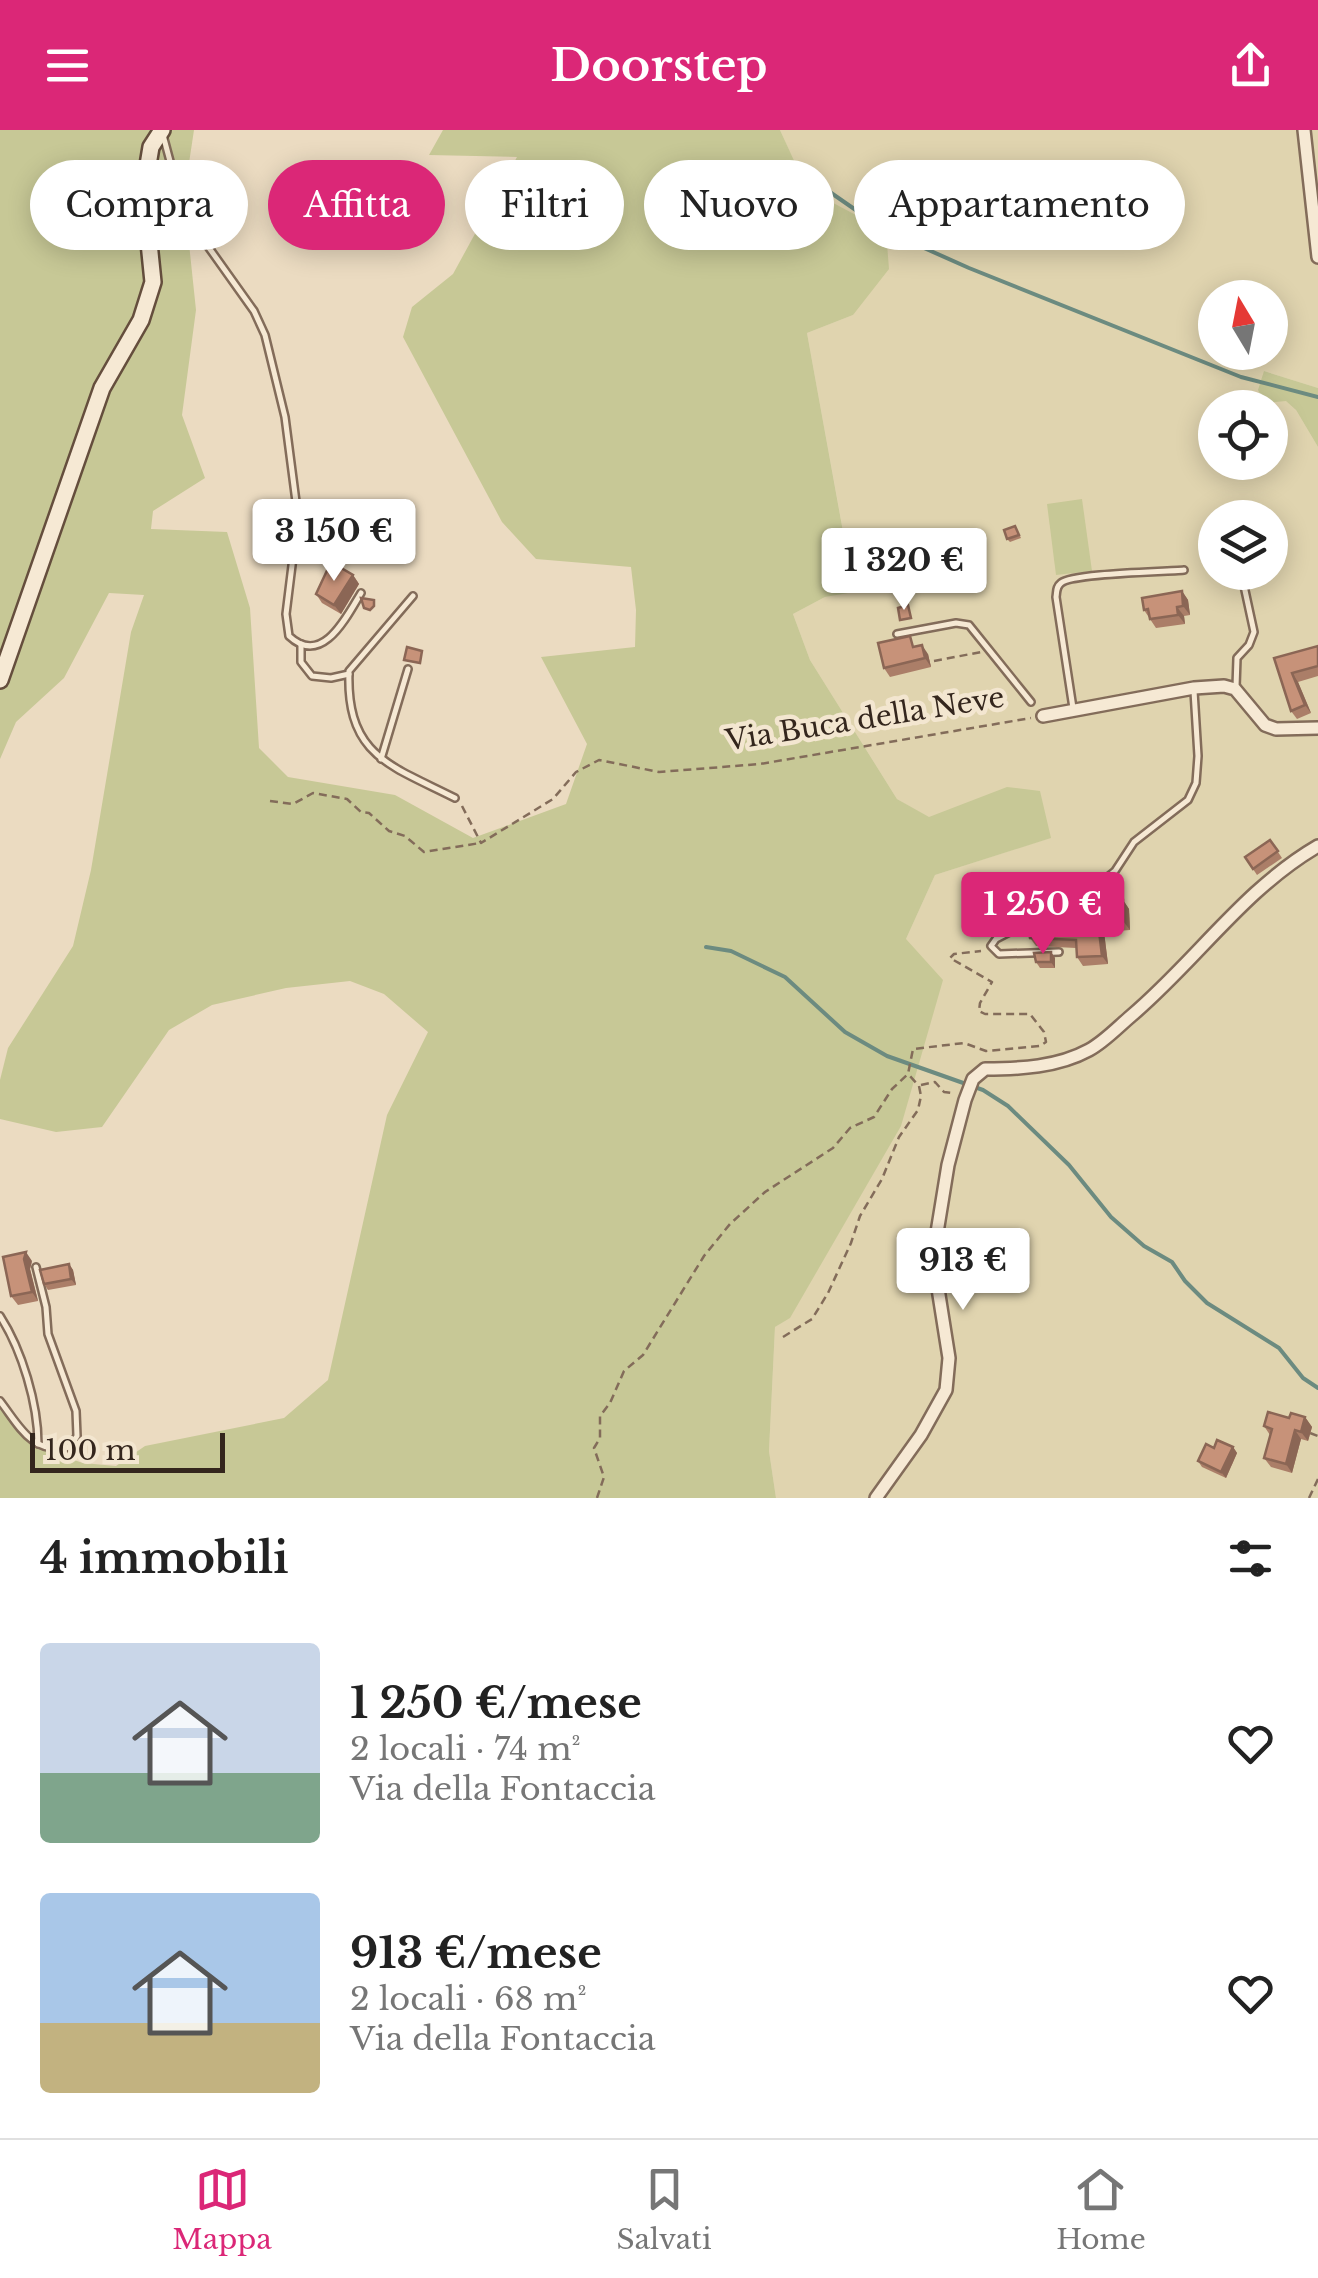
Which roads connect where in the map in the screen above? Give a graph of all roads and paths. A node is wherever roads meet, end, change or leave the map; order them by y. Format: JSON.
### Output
{"nodes":[{"id":1,"x":1304,"y":130,"type":"edge"},
{"id":2,"x":162,"y":131,"type":"edge"},
{"id":3,"x":1318,"y":258,"type":"edge"},
{"id":4,"x":1184,"y":570,"type":"dead end"},
{"id":5,"x":1245,"y":590,"type":"edge"},
{"id":6,"x":360,"y":594,"type":"edge"},
{"id":7,"x":413,"y":596,"type":"dead end"},
{"id":8,"x":896,"y":634,"type":"edge"},
{"id":9,"x":301,"y":644,"type":"junction"},
{"id":10,"x":990,"y":650,"type":"junction"},
{"id":11,"x":934,"y":662,"type":"dead end"},
{"id":12,"x":408,"y":669,"type":"dead end"},
{"id":13,"x":349,"y":674,"type":"junction"},
{"id":14,"x":0,"y":680,"type":"edge"},
{"id":15,"x":1194,"y":688,"type":"junction"},
{"id":16,"x":1236,"y":689,"type":"junction"},
{"id":17,"x":1031,"y":702,"type":"dead end"},
{"id":18,"x":1073,"y":711,"type":"junction"},
{"id":19,"x":1040,"y":714,"type":"joint"},
{"id":20,"x":1318,"y":728,"type":"edge"},
{"id":21,"x":380,"y":760,"type":"junction"},
{"id":22,"x":455,"y":798,"type":"joint"},
{"id":23,"x":270,"y":801,"type":"dead end"},
{"id":24,"x":481,"y":843,"type":"junction"},
{"id":25,"x":1318,"y":846,"type":"edge"},
{"id":26,"x":992,"y":950,"type":"junction"},
{"id":27,"x":1059,"y":952,"type":"edge"},
{"id":28,"x":908,"y":1074,"type":"junction"},
{"id":29,"x":920,"y":1086,"type":"junction"},
{"id":30,"x":970,"y":1087,"type":"junction"},
{"id":31,"x":36,"y":1268,"type":"edge"},
{"id":32,"x":0,"y":1316,"type":"edge"},
{"id":33,"x":782,"y":1337,"type":"dead end"},
{"id":34,"x":0,"y":1401,"type":"edge"},
{"id":35,"x":1310,"y":1433,"type":"dead end"},
{"id":36,"x":1318,"y":1436,"type":"edge"},
{"id":37,"x":38,"y":1444,"type":"junction"},
{"id":38,"x":1318,"y":1479,"type":"edge"},
{"id":39,"x":597,"y":1498,"type":"edge"},
{"id":40,"x":876,"y":1498,"type":"edge"},
{"id":41,"x":1309,"y":1498,"type":"edge"}],
"edges":[{"from":1,"to":3,"type":"street"},
{"from":2,"to":9,"type":"lane"},
{"from":2,"to":14,"type":"street"},
{"from":4,"to":18,"type":"lane"},
{"from":5,"to":16,"type":"lane"},
{"from":6,"to":9,"type":"lane"},
{"from":7,"to":13,"type":"lane"},
{"from":8,"to":10,"type":"lane"},
{"from":9,"to":13,"type":"lane"},
{"from":10,"to":11,"type":"path"},
{"from":10,"to":17,"type":"lane"},
{"from":12,"to":21,"type":"lane"},
{"from":13,"to":21,"type":"lane"},
{"from":15,"to":16,"type":"street","name":"Via Buca della Neve"},
{"from":15,"to":18,"type":"street","name":"Via Buca della Neve"},
{"from":15,"to":26,"type":"lane"},
{"from":16,"to":20,"type":"street"},
{"from":18,"to":19,"type":"street","name":"Via Buca della Neve"},
{"from":19,"to":24,"type":"path","name":"Via Buca della Neve"},
{"from":21,"to":22,"type":"lane"},
{"from":22,"to":24,"type":"path"},
{"from":23,"to":24,"type":"path"},
{"from":25,"to":30,"type":"street"},
{"from":26,"to":27,"type":"lane"},
{"from":26,"to":28,"type":"path"},
{"from":28,"to":29,"type":"path"},
{"from":28,"to":39,"type":"path"},
{"from":29,"to":30,"type":"path"},
{"from":29,"to":33,"type":"path"},
{"from":30,"to":40,"type":"street"},
{"from":31,"to":37,"type":"lane"},
{"from":32,"to":37,"type":"lane"},
{"from":34,"to":37,"type":"lane"},
{"from":35,"to":36,"type":"path"},
{"from":38,"to":41,"type":"path"}]}
